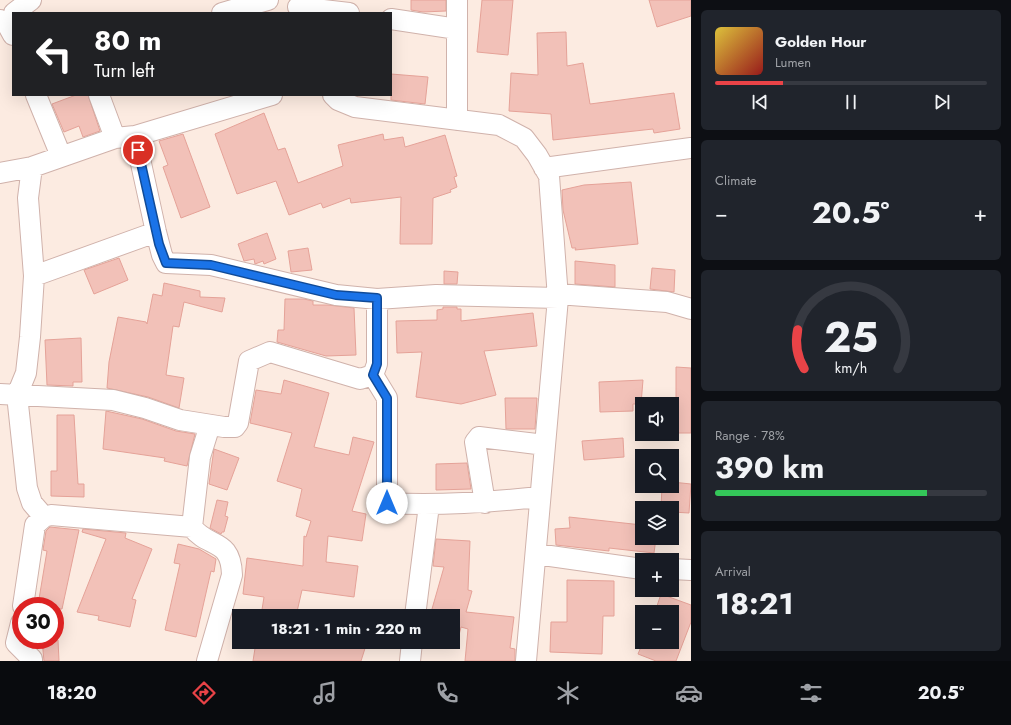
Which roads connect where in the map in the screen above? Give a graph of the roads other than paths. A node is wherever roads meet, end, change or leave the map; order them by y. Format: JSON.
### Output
{"nodes":[{"id":1,"x":31,"y":0,"type":"edge"},
{"id":2,"x":268,"y":0,"type":"edge"},
{"id":3,"x":457,"y":0,"type":"edge"},
{"id":4,"x":297,"y":7,"type":"edge"},
{"id":5,"x":19,"y":12,"type":"edge"},
{"id":6,"x":226,"y":12,"type":"edge"},
{"id":7,"x":340,"y":12,"type":"edge"},
{"id":8,"x":392,"y":19,"type":"edge"},
{"id":9,"x":457,"y":29,"type":"junction"},
{"id":10,"x":36,"y":96,"type":"edge"},
{"id":11,"x":99,"y":96,"type":"edge"},
{"id":12,"x":269,"y":96,"type":"edge"},
{"id":13,"x":334,"y":96,"type":"edge"},
{"id":14,"x":457,"y":120,"type":"junction"},
{"id":15,"x":135,"y":136,"type":"junction"},
{"id":16,"x":115,"y":138,"type":"junction"},
{"id":17,"x":691,"y":148,"type":"edge"},
{"id":18,"x":61,"y":156,"type":"junction"},
{"id":19,"x":32,"y":167,"type":"junction"},
{"id":20,"x":544,"y":168,"type":"junction"},
{"id":21,"x":0,"y":173,"type":"edge"},
{"id":22,"x":156,"y":232,"type":"junction"},
{"id":23,"x":34,"y":276,"type":"junction"},
{"id":24,"x":557,"y":296,"type":"junction"},
{"id":25,"x":377,"y":298,"type":"junction"},
{"id":26,"x":691,"y":309,"type":"edge"},
{"id":27,"x":373,"y":375,"type":"junction"},
{"id":28,"x":8,"y":394,"type":"edge"},
{"id":29,"x":210,"y":425,"type":"junction"},
{"id":30,"x":545,"y":445,"type":"junction"},
{"id":31,"x":540,"y":497,"type":"junction"},
{"id":32,"x":485,"y":503,"type":"junction"},
{"id":33,"x":429,"y":505,"type":"junction"},
{"id":34,"x":44,"y":517,"type":"junction"},
{"id":35,"x":192,"y":527,"type":"junction"},
{"id":36,"x":536,"y":554,"type":"junction"},
{"id":37,"x":635,"y":568,"type":"edge"},
{"id":38,"x":679,"y":569,"type":"edge"},
{"id":39,"x":691,"y":570,"type":"edge"},
{"id":40,"x":25,"y":597,"type":"edge"},
{"id":41,"x":416,"y":609,"type":"edge"},
{"id":42,"x":8,"y":645,"type":"edge"},
{"id":43,"x":411,"y":649,"type":"edge"},
{"id":44,"x":32,"y":661,"type":"edge"},
{"id":45,"x":207,"y":661,"type":"edge"},
{"id":46,"x":410,"y":661,"type":"edge"},
{"id":47,"x":526,"y":661,"type":"edge"}],
"edges":[{"from":1,"to":5,"type":"street"},
{"from":2,"to":6,"type":"street"},
{"from":3,"to":9,"type":"street"},
{"from":4,"to":7,"type":"street"},
{"from":8,"to":9,"type":"street"},
{"from":9,"to":14,"type":"street"},
{"from":10,"to":18,"type":"street"},
{"from":11,"to":16,"type":"street"},
{"from":12,"to":15,"type":"street"},
{"from":13,"to":14,"type":"street"},
{"from":14,"to":20,"type":"street"},
{"from":15,"to":16,"type":"street"},
{"from":15,"to":22,"type":"street"},
{"from":16,"to":18,"type":"street"},
{"from":17,"to":20,"type":"street"},
{"from":18,"to":19,"type":"street"},
{"from":19,"to":21,"type":"street"},
{"from":19,"to":23,"type":"street"},
{"from":20,"to":24,"type":"street"},
{"from":22,"to":23,"type":"street"},
{"from":22,"to":25,"type":"street"},
{"from":23,"to":28,"type":"street"},
{"from":24,"to":25,"type":"street"},
{"from":24,"to":26,"type":"street"},
{"from":24,"to":30,"type":"street"},
{"from":25,"to":27,"type":"street"},
{"from":27,"to":29,"type":"street"},
{"from":27,"to":33,"type":"street"},
{"from":28,"to":29,"type":"street"},
{"from":28,"to":34,"type":"street"},
{"from":29,"to":35,"type":"street"},
{"from":30,"to":31,"type":"street"},
{"from":30,"to":32,"type":"street"},
{"from":31,"to":32,"type":"street"},
{"from":31,"to":36,"type":"street"},
{"from":32,"to":33,"type":"street"},
{"from":33,"to":41,"type":"street"},
{"from":34,"to":35,"type":"street"},
{"from":34,"to":40,"type":"street"},
{"from":35,"to":45,"type":"street"},
{"from":36,"to":37,"type":"street"},
{"from":36,"to":47,"type":"street"},
{"from":38,"to":39,"type":"street"},
{"from":42,"to":44,"type":"street"},
{"from":43,"to":46,"type":"street"}]}
